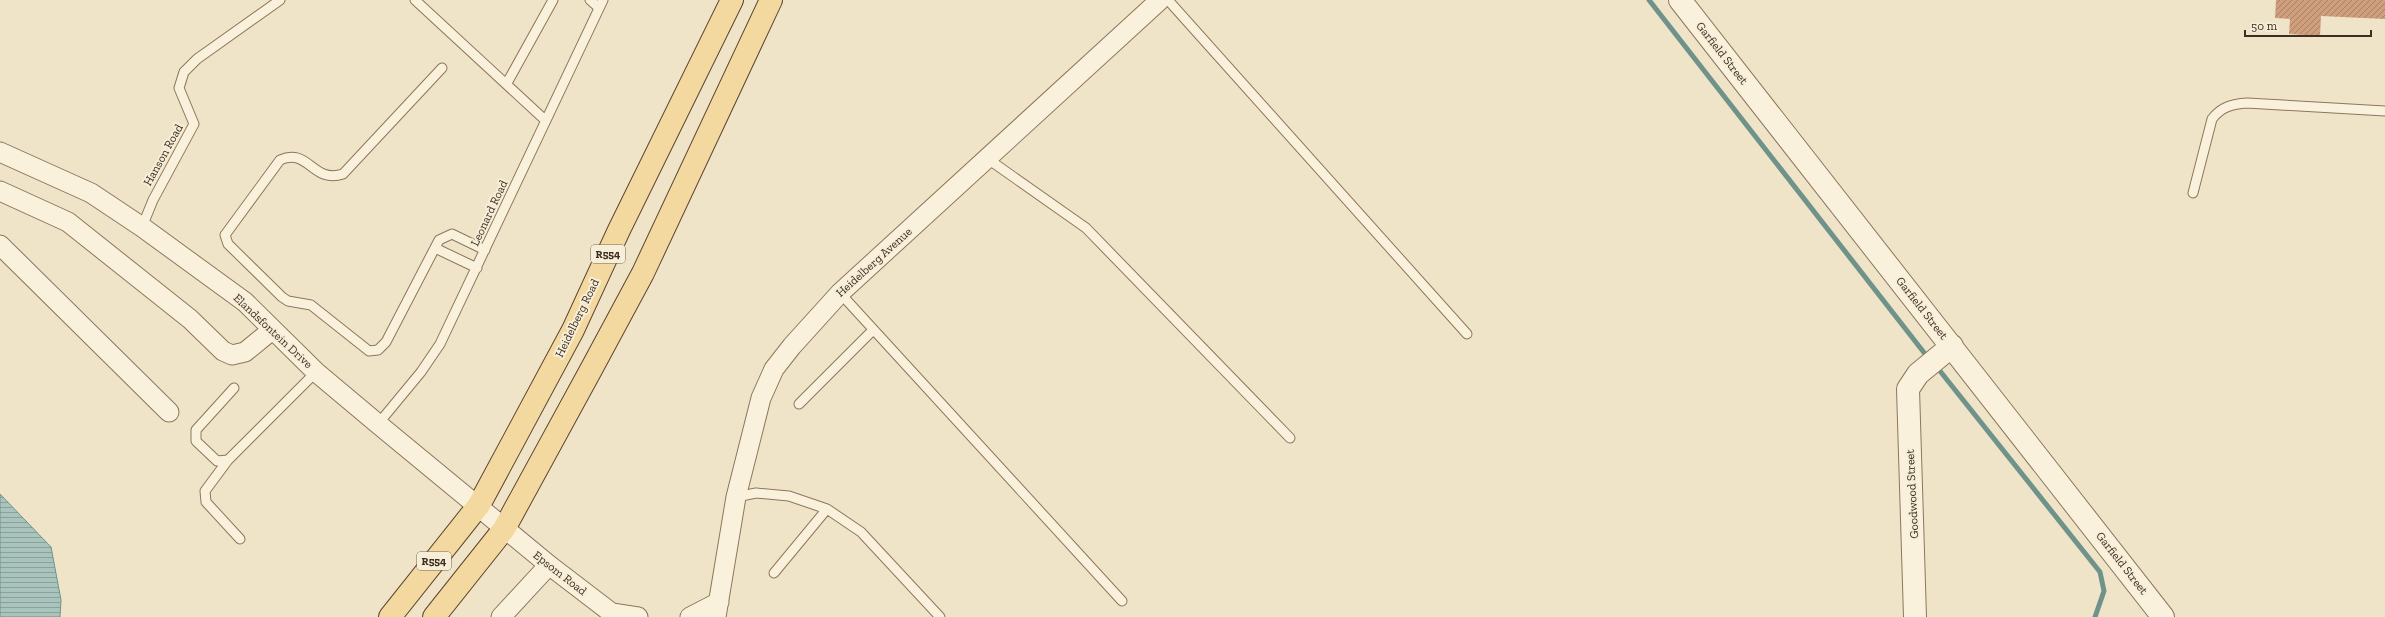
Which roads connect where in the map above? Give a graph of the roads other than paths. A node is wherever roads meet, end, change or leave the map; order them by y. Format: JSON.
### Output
{"nodes":[{"id":1,"x":280,"y":0,"type":"edge"},
{"id":2,"x":415,"y":0,"type":"edge"},
{"id":3,"x":553,"y":0,"type":"edge"},
{"id":4,"x":590,"y":0,"type":"edge"},
{"id":5,"x":732,"y":0,"type":"edge"},
{"id":6,"x":770,"y":0,"type":"edge"},
{"id":7,"x":1160,"y":0,"type":"edge"},
{"id":8,"x":1168,"y":0,"type":"edge"},
{"id":9,"x":1680,"y":0,"type":"edge"},
{"id":10,"x":601,"y":4,"type":"edge"},
{"id":11,"x":442,"y":68,"type":"dead end"},
{"id":12,"x":507,"y":83,"type":"junction"},
{"id":13,"x":2385,"y":111,"type":"edge"},
{"id":14,"x":545,"y":120,"type":"junction"},
{"id":15,"x":0,"y":152,"type":"edge"},
{"id":16,"x":988,"y":159,"type":"junction"},
{"id":17,"x":0,"y":191,"type":"edge"},
{"id":18,"x":2193,"y":193,"type":"dead end"},
{"id":19,"x":142,"y":227,"type":"junction"},
{"id":20,"x":0,"y":246,"type":"edge"},
{"id":21,"x":435,"y":248,"type":"junction"},
{"id":22,"x":485,"y":250,"type":"junction"},
{"id":23,"x":477,"y":268,"type":"junction"},
{"id":24,"x":840,"y":293,"type":"junction"},
{"id":25,"x":272,"y":330,"type":"junction"},
{"id":26,"x":872,"y":330,"type":"junction"},
{"id":27,"x":1467,"y":334,"type":"dead end"},
{"id":28,"x":1952,"y":346,"type":"junction"},
{"id":29,"x":316,"y":372,"type":"junction"},
{"id":30,"x":234,"y":388,"type":"dead end"},
{"id":31,"x":799,"y":404,"type":"dead end"},
{"id":32,"x":169,"y":412,"type":"dead end"},
{"id":33,"x":378,"y":424,"type":"junction"},
{"id":34,"x":1290,"y":438,"type":"dead end"},
{"id":35,"x":228,"y":460,"type":"junction"},
{"id":36,"x":736,"y":497,"type":"junction"},
{"id":37,"x":479,"y":505,"type":"junction"},
{"id":38,"x":827,"y":509,"type":"junction"},
{"id":39,"x":504,"y":529,"type":"junction"},
{"id":40,"x":240,"y":539,"type":"dead end"},
{"id":41,"x":549,"y":565,"type":"junction"},
{"id":42,"x":774,"y":573,"type":"dead end"},
{"id":43,"x":1122,"y":602,"type":"dead end"},
{"id":44,"x":718,"y":609,"type":"edge"},
{"id":45,"x":615,"y":615,"type":"edge"},
{"id":46,"x":390,"y":617,"type":"edge"},
{"id":47,"x":434,"y":617,"type":"edge"},
{"id":48,"x":501,"y":617,"type":"edge"},
{"id":49,"x":638,"y":617,"type":"edge"},
{"id":50,"x":690,"y":617,"type":"edge"},
{"id":51,"x":940,"y":617,"type":"edge"},
{"id":52,"x":1915,"y":617,"type":"edge"},
{"id":53,"x":2163,"y":617,"type":"edge"}],
"edges":[{"from":1,"to":19,"type":"lane","name":"Hanson Road"},
{"from":2,"to":12,"type":"lane"},
{"from":3,"to":12,"type":"lane"},
{"from":4,"to":10,"type":"lane"},
{"from":5,"to":37,"type":"main road","name":"Heidelberg Road","number":"R554"},
{"from":6,"to":39,"type":"main road","number":"R554"},
{"from":7,"to":16,"type":"street","name":"Heidelberg Avenue"},
{"from":8,"to":27,"type":"lane"},
{"from":9,"to":28,"type":"street","name":"Garfield Street"},
{"from":10,"to":14,"type":"lane","name":"Leonard Road"},
{"from":11,"to":21,"type":"lane"},
{"from":12,"to":14,"type":"lane"},
{"from":13,"to":18,"type":"lane"},
{"from":14,"to":22,"type":"lane","name":"Leonard Road"},
{"from":15,"to":19,"type":"street","name":"Elandsfontein Drive"},
{"from":16,"to":24,"type":"street","name":"Heidelberg Avenue"},
{"from":16,"to":34,"type":"lane"},
{"from":17,"to":25,"type":"street"},
{"from":19,"to":25,"type":"street","name":"Elandsfontein Drive"},
{"from":20,"to":32,"type":"street"},
{"from":21,"to":22,"type":"lane"},
{"from":21,"to":23,"type":"lane"},
{"from":22,"to":23,"type":"lane","name":"Leonard Road"},
{"from":23,"to":33,"type":"lane","name":"Leonard Road"},
{"from":24,"to":26,"type":"lane"},
{"from":24,"to":36,"type":"street","name":"Heidelberg Avenue"},
{"from":25,"to":29,"type":"street","name":"Elandsfontein Drive"},
{"from":26,"to":31,"type":"lane"},
{"from":26,"to":43,"type":"lane"},
{"from":28,"to":52,"type":"street","name":"Goodwood Street"},
{"from":28,"to":53,"type":"street","name":"Garfield Street"},
{"from":29,"to":33,"type":"street","name":"Elandsfontein Drive"},
{"from":29,"to":35,"type":"lane"},
{"from":30,"to":35,"type":"lane"},
{"from":33,"to":37,"type":"street","name":"Elandsfontein Drive"},
{"from":35,"to":40,"type":"lane"},
{"from":36,"to":38,"type":"lane"},
{"from":36,"to":44,"type":"street","name":"Heidelberg Avenue"},
{"from":37,"to":39,"type":"street","name":"Elandsfontein Drive"},
{"from":37,"to":46,"type":"main road","name":"Heidelberg Road","number":"R554"},
{"from":38,"to":42,"type":"lane"},
{"from":38,"to":51,"type":"lane"},
{"from":39,"to":41,"type":"street","name":"Epsom Road"},
{"from":39,"to":47,"type":"main road","number":"R554"},
{"from":41,"to":45,"type":"street","name":"Epsom Road"},
{"from":41,"to":48,"type":"street"},
{"from":44,"to":50,"type":"street","name":"Heidelberg Avenue"},
{"from":45,"to":49,"type":"street"}]}
